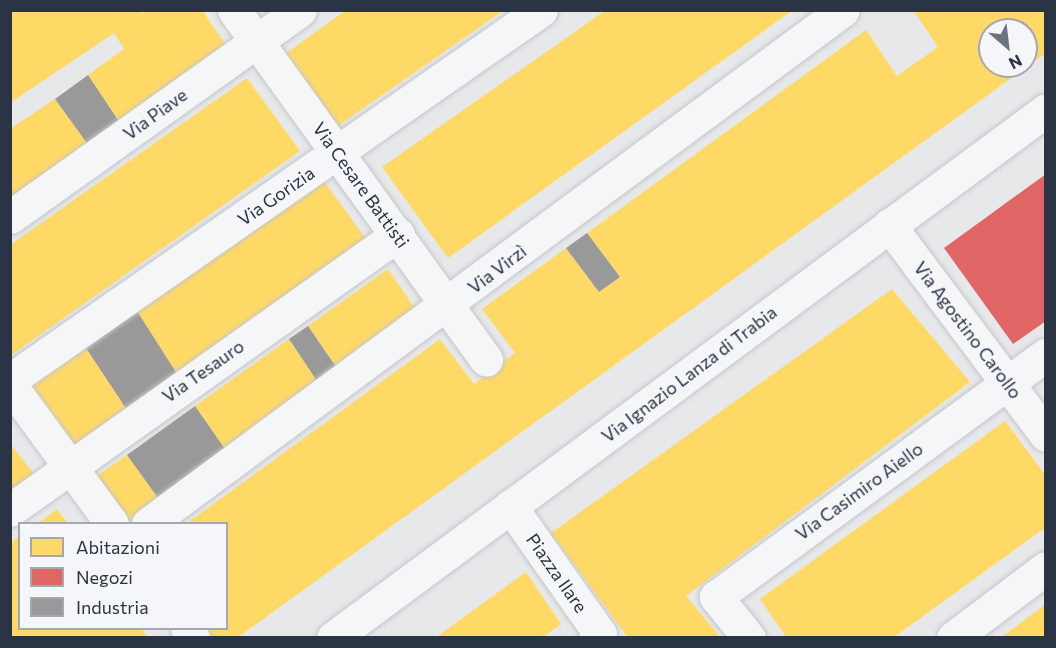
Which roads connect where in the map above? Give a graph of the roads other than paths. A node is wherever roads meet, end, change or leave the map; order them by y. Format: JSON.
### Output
{"nodes":[{"id":1,"x":234,"y":10,"type":"edge"},
{"id":2,"x":300,"y":10,"type":"edge"},
{"id":3,"x":541,"y":10,"type":"edge"},
{"id":4,"x":843,"y":10,"type":"edge"},
{"id":5,"x":256,"y":41,"type":"junction"},
{"id":6,"x":1046,"y":110,"type":"edge"},
{"id":7,"x":337,"y":153,"type":"junction"},
{"id":8,"x":10,"y":217,"type":"edge"},
{"id":9,"x":889,"y":225,"type":"junction"},
{"id":10,"x":398,"y":234,"type":"junction"},
{"id":11,"x":448,"y":306,"type":"junction"},
{"id":12,"x":1046,"y":355,"type":"edge"},
{"id":13,"x":486,"y":360,"type":"dead end"},
{"id":14,"x":10,"y":382,"type":"edge"},
{"id":15,"x":1008,"y":382,"type":"junction"},
{"id":16,"x":1046,"y":435,"type":"edge"},
{"id":17,"x":70,"y":466,"type":"junction"},
{"id":18,"x":510,"y":506,"type":"junction"},
{"id":19,"x":10,"y":510,"type":"edge"},
{"id":20,"x":111,"y":522,"type":"edge"},
{"id":21,"x":151,"y":522,"type":"edge"},
{"id":22,"x":1046,"y":568,"type":"edge"},
{"id":23,"x":599,"y":636,"type":"edge"},
{"id":24,"x":333,"y":638,"type":"edge"},
{"id":25,"x":749,"y":638,"type":"edge"},
{"id":26,"x":953,"y":638,"type":"edge"}],
"edges":[{"from":1,"to":5,"type":"street","name":"Via Cesare Battisti"},
{"from":2,"to":5,"type":"street","name":"Via Piave"},
{"from":3,"to":7,"type":"street","name":"Via Gorizia"},
{"from":4,"to":11,"type":"street","name":"Via Virzì"},
{"from":5,"to":7,"type":"street","name":"Via Cesare Battisti"},
{"from":5,"to":8,"type":"street","name":"Via Piave"},
{"from":6,"to":9,"type":"street","name":"Via Ignazio Lanza di Trabia"},
{"from":7,"to":10,"type":"street","name":"Via Cesare Battisti"},
{"from":7,"to":14,"type":"street","name":"Via Gorizia"},
{"from":9,"to":15,"type":"street","name":"Via Agostino Carollo"},
{"from":9,"to":18,"type":"street","name":"Via Ignazio Lanza di Trabia"},
{"from":10,"to":11,"type":"street","name":"Via Cesare Battisti"},
{"from":10,"to":17,"type":"street","name":"Via Tesauro"},
{"from":11,"to":13,"type":"street","name":"Via Cesare Battisti"},
{"from":11,"to":21,"type":"street","name":"Via Virzì"},
{"from":12,"to":15,"type":"street","name":"Via Casimiro Aiello"},
{"from":14,"to":17,"type":"street"},
{"from":15,"to":16,"type":"street","name":"Via Agostino Carollo"},
{"from":15,"to":25,"type":"street","name":"Via Casimiro Aiello"},
{"from":17,"to":19,"type":"street","name":"Via Tesauro"},
{"from":17,"to":20,"type":"street"},
{"from":18,"to":23,"type":"street","name":"Piazza Ilare"},
{"from":18,"to":24,"type":"street","name":"Via Ignazio Lanza di Trabia"},
{"from":22,"to":26,"type":"street"}]}
